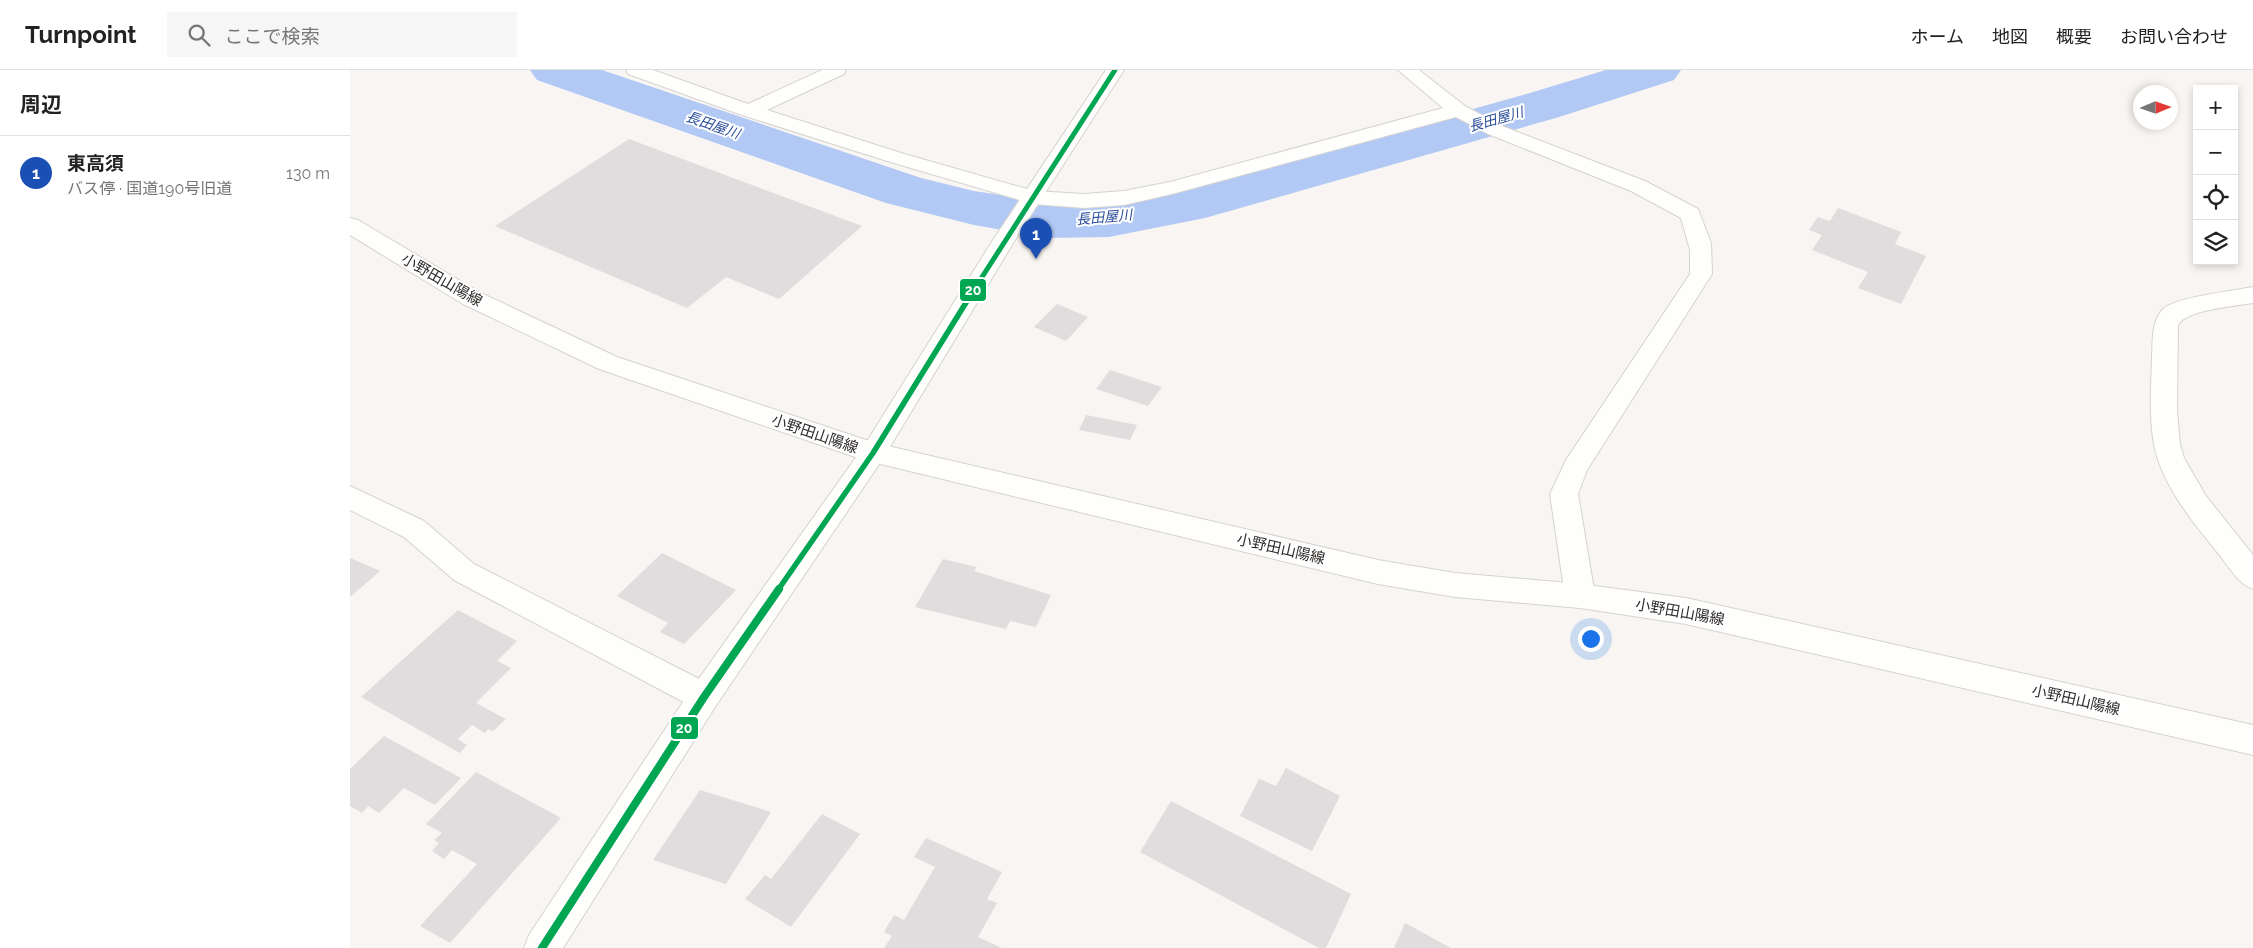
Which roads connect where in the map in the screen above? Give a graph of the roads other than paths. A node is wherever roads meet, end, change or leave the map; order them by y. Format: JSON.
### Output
{"nodes":[{"id":1,"x":635,"y":70,"type":"edge"},
{"id":2,"x":837,"y":70,"type":"edge"},
{"id":3,"x":1115,"y":70,"type":"edge"},
{"id":4,"x":1407,"y":70,"type":"edge"},
{"id":5,"x":749,"y":110,"type":"junction"},
{"id":6,"x":1461,"y":111,"type":"junction"},
{"id":7,"x":1031,"y":200,"type":"junction"},
{"id":8,"x":350,"y":226,"type":"edge"},
{"id":9,"x":2253,"y":295,"type":"edge"},
{"id":10,"x":873,"y":453,"type":"junction"},
{"id":11,"x":350,"y":497,"type":"edge"},
{"id":12,"x":2253,"y":577,"type":"edge"},
{"id":13,"x":1580,"y":596,"type":"junction"},
{"id":14,"x":704,"y":697,"type":"junction"},
{"id":15,"x":2253,"y":740,"type":"edge"},
{"id":16,"x":542,"y":948,"type":"edge"}],
"edges":[{"from":1,"to":5,"type":"street"},
{"from":2,"to":5,"type":"street"},
{"from":3,"to":7,"type":"street"},
{"from":4,"to":6,"type":"street"},
{"from":5,"to":7,"type":"street"},
{"from":6,"to":7,"type":"street"},
{"from":6,"to":13,"type":"street"},
{"from":7,"to":10,"type":"street"},
{"from":8,"to":10,"type":"street","name":"小野田山陽線"},
{"from":9,"to":12,"type":"street"},
{"from":10,"to":13,"type":"street","name":"小野田山陽線"},
{"from":10,"to":14,"type":"street"},
{"from":11,"to":14,"type":"street"},
{"from":13,"to":15,"type":"street","name":"小野田山陽線"},
{"from":14,"to":16,"type":"street"}]}
